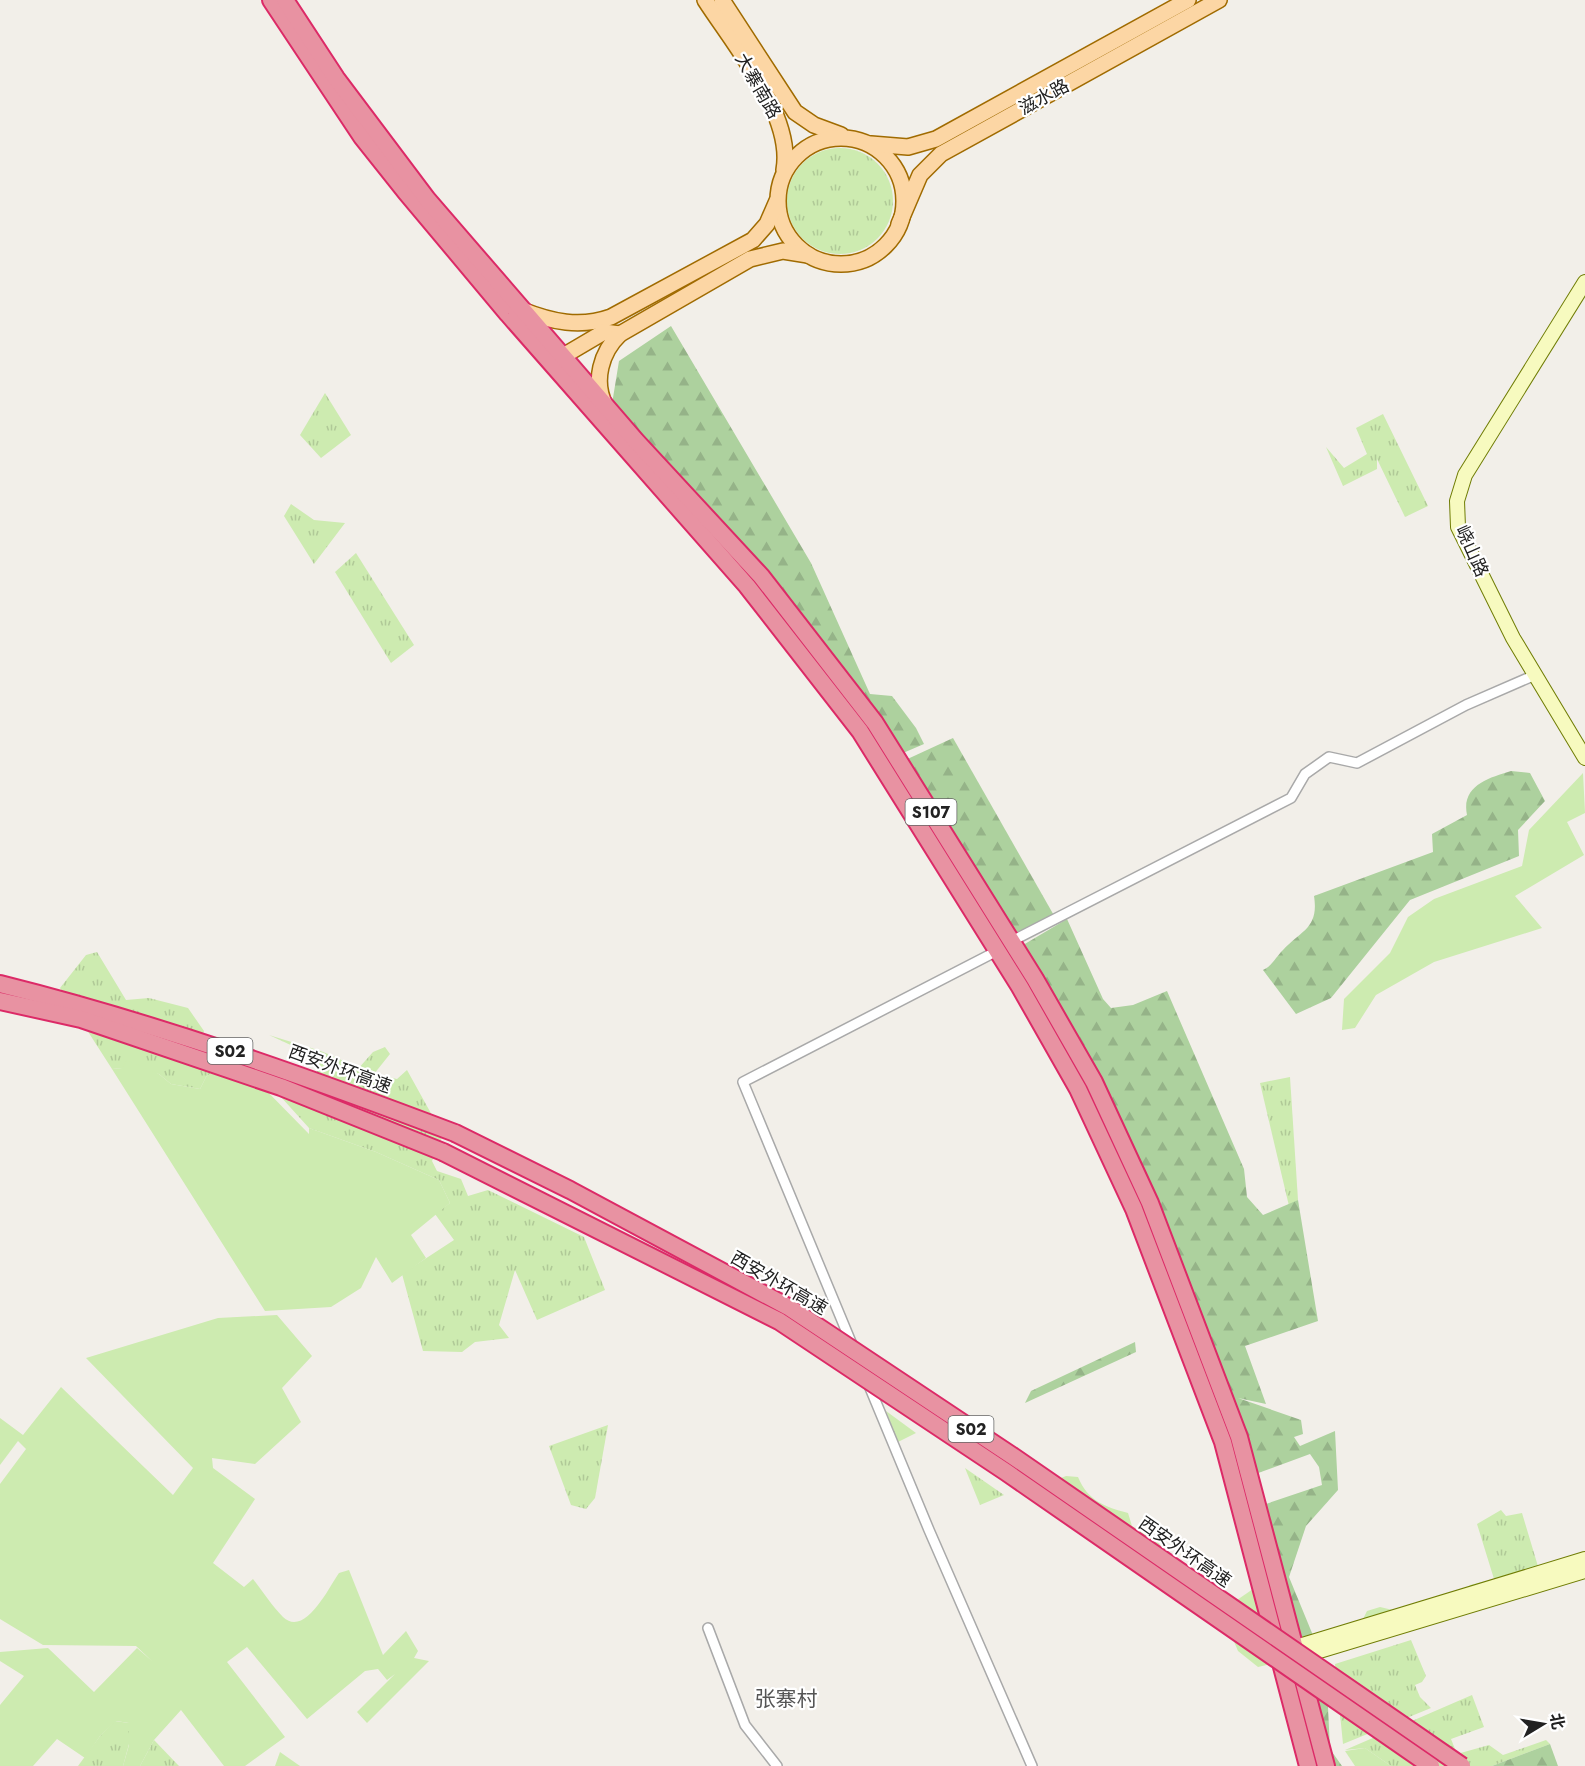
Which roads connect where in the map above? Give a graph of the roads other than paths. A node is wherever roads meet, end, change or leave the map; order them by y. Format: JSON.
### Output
{"nodes":[{"id":1,"x":271,"y":0,"type":"edge"},
{"id":2,"x":285,"y":0,"type":"edge"},
{"id":3,"x":705,"y":0,"type":"edge"},
{"id":4,"x":722,"y":0,"type":"edge"},
{"id":5,"x":1188,"y":0,"type":"edge"},
{"id":6,"x":1219,"y":0,"type":"edge"},
{"id":7,"x":846,"y":138,"type":"junction"},
{"id":8,"x":866,"y":143,"type":"junction"},
{"id":9,"x":781,"y":180,"type":"junction"},
{"id":10,"x":777,"y":201,"type":"junction"},
{"id":11,"x":899,"y":224,"type":"junction"},
{"id":12,"x":808,"y":255,"type":"junction"},
{"id":13,"x":1585,"y":282,"type":"edge"},
{"id":14,"x":522,"y":310,"type":"junction"},
{"id":15,"x":611,"y":317,"type":"junction"},
{"id":16,"x":604,"y":332,"type":"junction"},
{"id":17,"x":620,"y":334,"type":"junction"},
{"id":18,"x":557,"y":359,"type":"junction"},
{"id":19,"x":605,"y":405,"type":"junction"},
{"id":20,"x":1535,"y":675,"type":"junction"},
{"id":21,"x":1585,"y":758,"type":"edge"},
{"id":22,"x":1005,"y":946,"type":"junction"},
{"id":23,"x":0,"y":984,"type":"edge"},
{"id":24,"x":0,"y":1001,"type":"edge"},
{"id":25,"x":1585,"y":1559,"type":"edge"},
{"id":26,"x":1585,"y":1571,"type":"edge"},
{"id":27,"x":708,"y":1628,"type":"dead end"},
{"id":28,"x":1289,"y":1655,"type":"junction"},
{"id":29,"x":1325,"y":1762,"type":"edge"},
{"id":30,"x":1305,"y":1765,"type":"edge"},
{"id":31,"x":777,"y":1766,"type":"edge"},
{"id":32,"x":1032,"y":1766,"type":"edge"},
{"id":33,"x":1431,"y":1766,"type":"edge"},
{"id":34,"x":1462,"y":1766,"type":"edge"}],
"edges":[{"from":1,"to":18,"type":"highway","number":"S107"},
{"from":2,"to":14,"type":"highway","number":"S107"},
{"from":3,"to":9,"type":"main road","name":"大寨南路"},
{"from":4,"to":7,"type":"main road","name":"大寨南路"},
{"from":5,"to":8,"type":"main road","name":"滋水路"},
{"from":6,"to":11,"type":"main road","name":"滋水路"},
{"from":7,"to":8,"type":"main road"},
{"from":7,"to":9,"type":"main road"},
{"from":8,"to":11,"type":"main road"},
{"from":9,"to":10,"type":"main road"},
{"from":10,"to":12,"type":"main road"},
{"from":10,"to":15,"type":"main road"},
{"from":11,"to":12,"type":"main road"},
{"from":12,"to":17,"type":"main road"},
{"from":13,"to":20,"type":"main road","name":"峣山路"},
{"from":14,"to":15,"type":"main road"},
{"from":14,"to":18,"type":"highway","number":"S107"},
{"from":15,"to":16,"type":"main road"},
{"from":16,"to":17,"type":"main road"},
{"from":16,"to":18,"type":"main road"},
{"from":17,"to":19,"type":"main road"},
{"from":18,"to":19,"type":"highway","number":"S107"},
{"from":18,"to":22,"type":"highway","number":"S107"},
{"from":19,"to":22,"type":"highway","number":"S107"},
{"from":20,"to":21,"type":"main road","name":"峣山路"},
{"from":20,"to":22,"type":"street"},
{"from":22,"to":28,"type":"highway","number":"S107"},
{"from":22,"to":32,"type":"street"},
{"from":23,"to":34,"type":"highway","name":"西安外环高速","number":"S02","bridge":true},
{"from":24,"to":33,"type":"highway","name":"西安外环高速","number":"S02","bridge":true},
{"from":25,"to":28,"type":"main road"},
{"from":26,"to":28,"type":"main road"},
{"from":27,"to":31,"type":"street"},
{"from":28,"to":29,"type":"highway","number":"S107"},
{"from":28,"to":30,"type":"highway","number":"S107"},
{"from":29,"to":30,"type":"street"}]}
